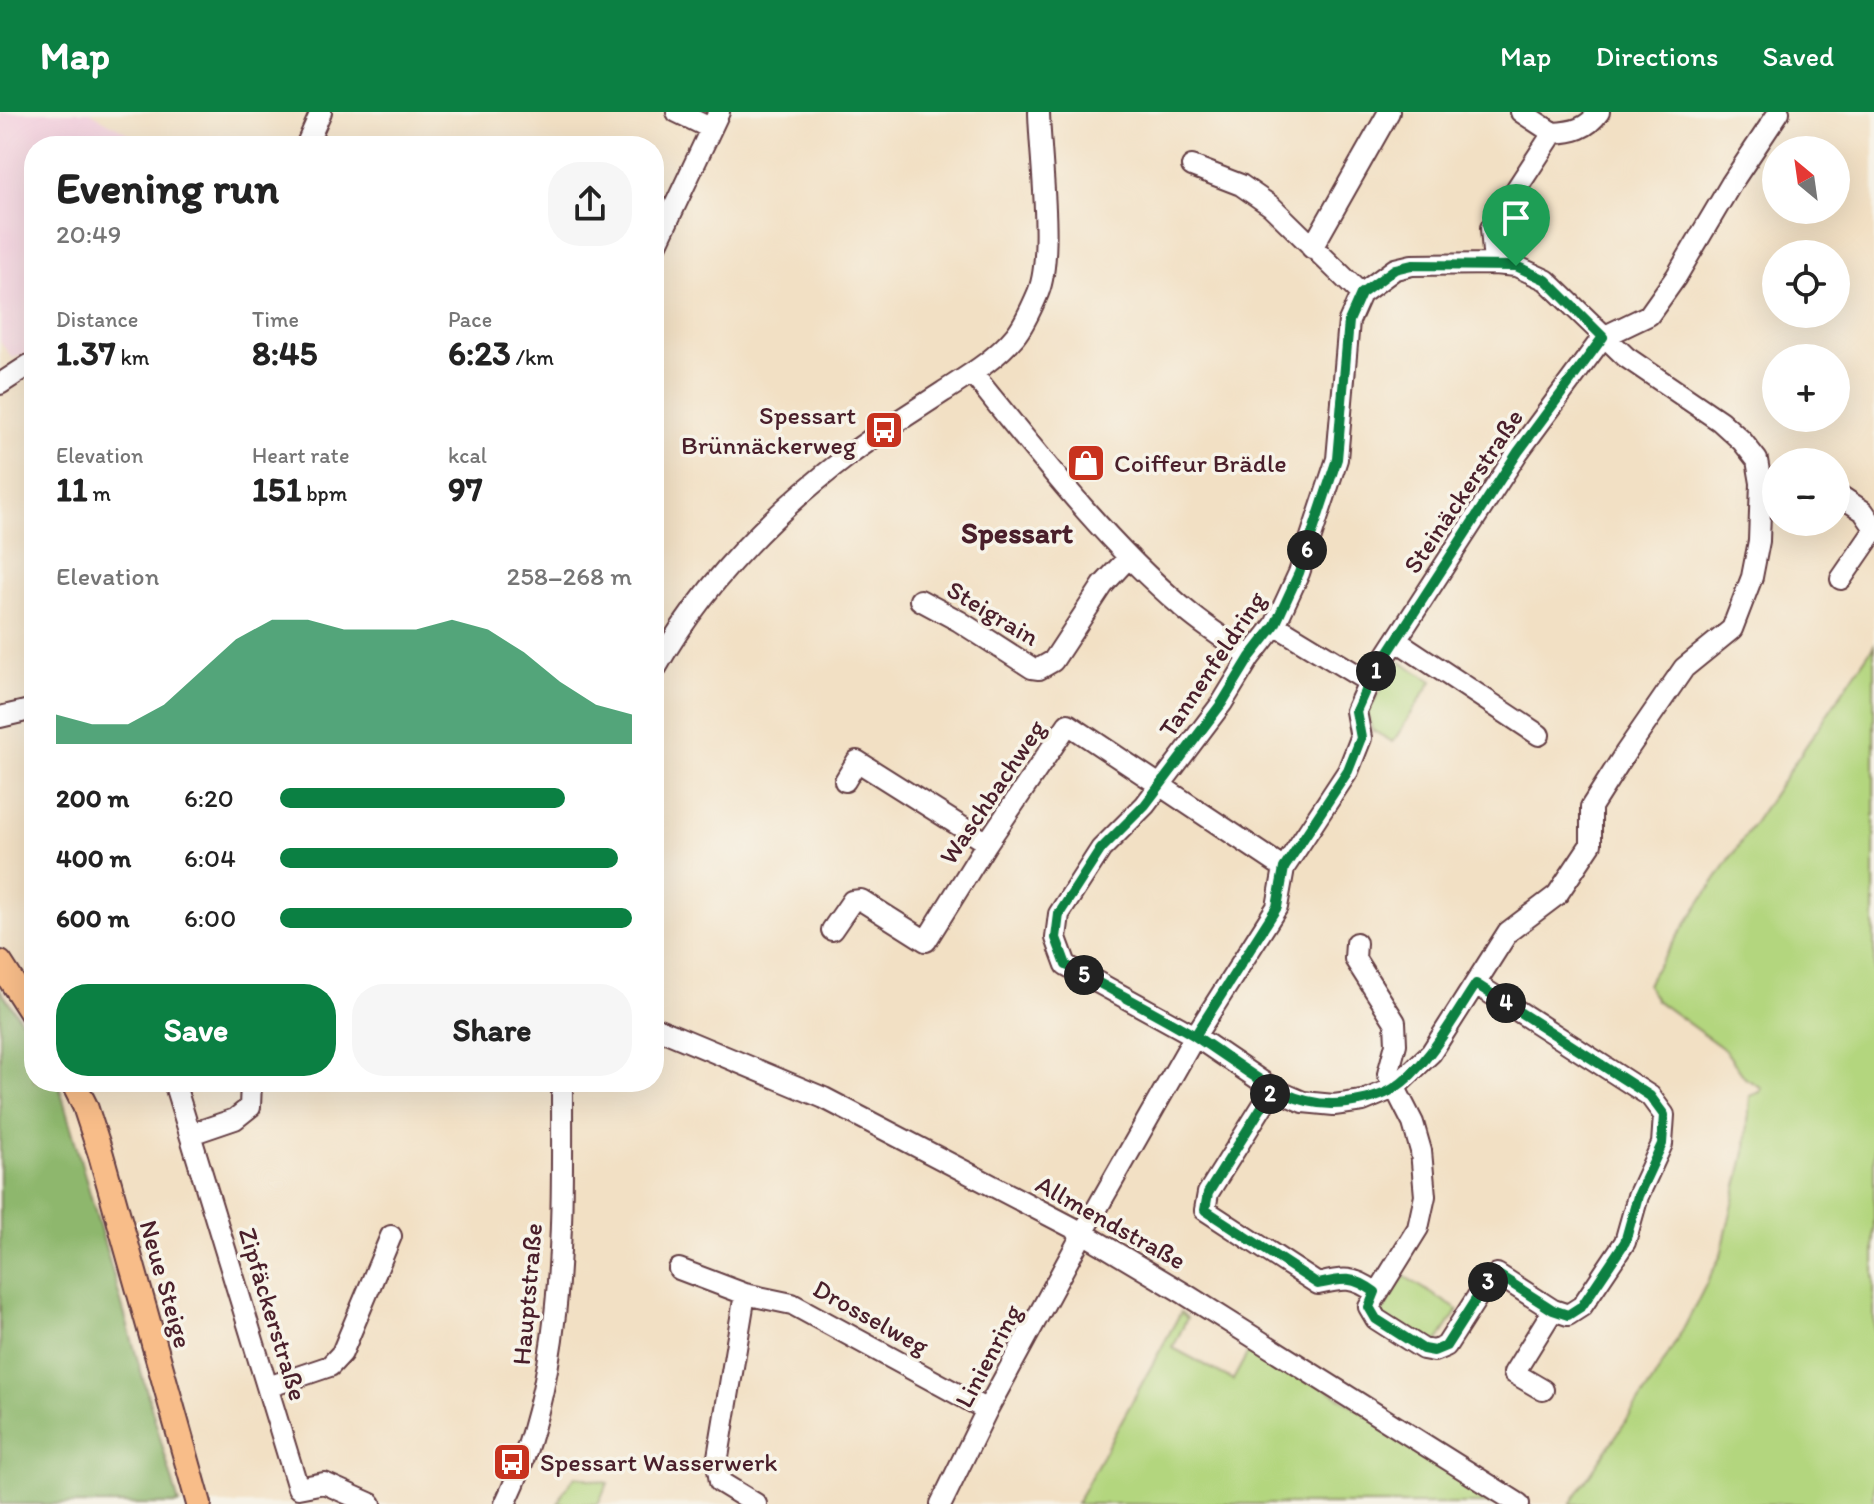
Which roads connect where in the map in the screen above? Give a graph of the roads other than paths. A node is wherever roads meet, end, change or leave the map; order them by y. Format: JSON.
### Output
{"nodes":[{"id":1,"x":321,"y":112,"type":"edge"},
{"id":2,"x":677,"y":112,"type":"edge"},
{"id":3,"x":1039,"y":112,"type":"edge"},
{"id":4,"x":1389,"y":112,"type":"edge"},
{"id":5,"x":1521,"y":112,"type":"edge"},
{"id":6,"x":1599,"y":112,"type":"edge"},
{"id":7,"x":1779,"y":112,"type":"edge"},
{"id":8,"x":714,"y":120,"type":"edge"},
{"id":9,"x":1553,"y":133,"type":"junction"},
{"id":10,"x":312,"y":136,"type":"edge"},
{"id":11,"x":1192,"y":166,"type":"dead end"},
{"id":12,"x":664,"y":228,"type":"edge"},
{"id":13,"x":1312,"y":248,"type":"junction"},
{"id":14,"x":1494,"y":264,"type":"junction"},
{"id":15,"x":1361,"y":294,"type":"junction"},
{"id":16,"x":1603,"y":337,"type":"junction"},
{"id":17,"x":24,"y":368,"type":"edge"},
{"id":18,"x":972,"y":373,"type":"junction"},
{"id":19,"x":0,"y":384,"type":"edge"},
{"id":20,"x":1762,"y":470,"type":"edge"},
{"id":21,"x":1850,"y":502,"type":"edge"},
{"id":22,"x":1762,"y":522,"type":"edge"},
{"id":23,"x":1874,"y":529,"type":"edge"},
{"id":24,"x":1129,"y":557,"type":"junction"},
{"id":25,"x":1841,"y":579,"type":"dead end"},
{"id":26,"x":920,"y":600,"type":"dead end"},
{"id":27,"x":1275,"y":625,"type":"junction"},
{"id":28,"x":1397,"y":641,"type":"junction"},
{"id":29,"x":664,"y":653,"type":"edge"},
{"id":30,"x":1250,"y":657,"type":"junction"},
{"id":31,"x":1369,"y":682,"type":"junction"},
{"id":32,"x":24,"y":711,"type":"edge"},
{"id":33,"x":0,"y":717,"type":"edge"},
{"id":34,"x":1539,"y":735,"type":"dead end"},
{"id":35,"x":845,"y":781,"type":"dead end"},
{"id":36,"x":1160,"y":785,"type":"junction"},
{"id":37,"x":987,"y":843,"type":"junction"},
{"id":38,"x":1284,"y":868,"type":"junction"},
{"id":39,"x":832,"y":930,"type":"dead end"},
{"id":40,"x":1356,"y":943,"type":"dead end"},
{"id":41,"x":0,"y":963,"type":"edge"},
{"id":42,"x":1476,"y":984,"type":"junction"},
{"id":43,"x":24,"y":1000,"type":"edge"},
{"id":44,"x":664,"y":1031,"type":"edge"},
{"id":45,"x":1195,"y":1036,"type":"junction"},
{"id":46,"x":1394,"y":1088,"type":"junction"},
{"id":47,"x":1273,"y":1089,"type":"junction"},
{"id":48,"x":78,"y":1092,"type":"edge"},
{"id":49,"x":177,"y":1092,"type":"edge"},
{"id":50,"x":251,"y":1092,"type":"edge"},
{"id":51,"x":562,"y":1092,"type":"edge"},
{"id":52,"x":191,"y":1134,"type":"junction"},
{"id":53,"x":1083,"y":1233,"type":"junction"},
{"id":54,"x":391,"y":1236,"type":"dead end"},
{"id":55,"x":679,"y":1269,"type":"dead end"},
{"id":56,"x":1375,"y":1292,"type":"junction"},
{"id":57,"x":745,"y":1294,"type":"junction"},
{"id":58,"x":1553,"y":1310,"type":"junction"},
{"id":59,"x":268,"y":1387,"type":"junction"},
{"id":60,"x":1543,"y":1390,"type":"dead end"},
{"id":61,"x":987,"y":1410,"type":"junction"},
{"id":62,"x":300,"y":1496,"type":"edge"},
{"id":63,"x":199,"y":1504,"type":"edge"},
{"id":64,"x":371,"y":1504,"type":"edge"},
{"id":65,"x":505,"y":1504,"type":"edge"},
{"id":66,"x":756,"y":1504,"type":"edge"},
{"id":67,"x":941,"y":1504,"type":"edge"},
{"id":68,"x":1519,"y":1504,"type":"edge"}],
"edges":[{"from":1,"to":10,"type":"street"},
{"from":2,"to":8,"type":"street"},
{"from":3,"to":18,"type":"street"},
{"from":4,"to":13,"type":"street"},
{"from":5,"to":9,"type":"street"},
{"from":6,"to":9,"type":"street"},
{"from":7,"to":16,"type":"street","name":"Steinäckerstraße"},
{"from":8,"to":12,"type":"street"},
{"from":9,"to":14,"type":"street"},
{"from":11,"to":13,"type":"street"},
{"from":13,"to":15,"type":"street"},
{"from":14,"to":15,"type":"street","name":"Tannenfeldring"},
{"from":14,"to":16,"type":"street","name":"Tannenfeldring"},
{"from":15,"to":27,"type":"street","name":"Tannenfeldring"},
{"from":16,"to":20,"type":"street","name":"Tannenfeldring"},
{"from":16,"to":28,"type":"street","name":"Steinäckerstraße"},
{"from":17,"to":19,"type":"street"},
{"from":18,"to":24,"type":"street"},
{"from":18,"to":29,"type":"street"},
{"from":21,"to":23,"type":"street"},
{"from":22,"to":42,"type":"street","name":"Tannenfeldring"},
{"from":23,"to":25,"type":"street"},
{"from":24,"to":26,"type":"street","name":"Steigrain"},
{"from":24,"to":30,"type":"street"},
{"from":27,"to":30,"type":"street","name":"Tannenfeldring"},
{"from":27,"to":31,"type":"street"},
{"from":28,"to":31,"type":"street","name":"Steinäckerstraße"},
{"from":28,"to":34,"type":"street"},
{"from":30,"to":36,"type":"street","name":"Tannenfeldring"},
{"from":31,"to":38,"type":"street","name":"Steinäckerstraße"},
{"from":32,"to":33,"type":"street"},
{"from":35,"to":37,"type":"street"},
{"from":36,"to":37,"type":"street","name":"Waschbachweg"},
{"from":36,"to":38,"type":"street"},
{"from":36,"to":45,"type":"street","name":"Tannenfeldring"},
{"from":37,"to":39,"type":"street","name":"Waschbachweg"},
{"from":38,"to":45,"type":"street","name":"Steinäckerstraße"},
{"from":40,"to":46,"type":"street"},
{"from":41,"to":43,"type":"main road"},
{"from":42,"to":46,"type":"street","name":"Tannenfeldring"},
{"from":42,"to":58,"type":"street"},
{"from":44,"to":53,"type":"street","name":"Allmendstraße"},
{"from":45,"to":47,"type":"street","name":"Tannenfeldring"},
{"from":45,"to":53,"type":"street","name":"Steinäckerstraße"},
{"from":46,"to":47,"type":"street","name":"Tannenfeldring"},
{"from":46,"to":56,"type":"street"},
{"from":47,"to":56,"type":"street"},
{"from":48,"to":63,"type":"main road","name":"Neue Steige"},
{"from":49,"to":52,"type":"street","name":"Zipfäckerstraße"},
{"from":50,"to":52,"type":"street"},
{"from":51,"to":65,"type":"street","name":"Hauptstraße"},
{"from":52,"to":59,"type":"street","name":"Zipfäckerstraße"},
{"from":53,"to":61,"type":"street","name":"Linienring"},
{"from":53,"to":68,"type":"street","name":"Allmendstraße"},
{"from":54,"to":59,"type":"street"},
{"from":55,"to":57,"type":"street","name":"Drosselweg"},
{"from":56,"to":58,"type":"street"},
{"from":57,"to":61,"type":"street","name":"Drosselweg"},
{"from":57,"to":66,"type":"street"},
{"from":58,"to":60,"type":"street"},
{"from":59,"to":62,"type":"street","name":"Zipfäckerstraße"},
{"from":61,"to":67,"type":"street","name":"Linienring"},
{"from":62,"to":64,"type":"street","name":"Zipfäckerstraße"}]}
